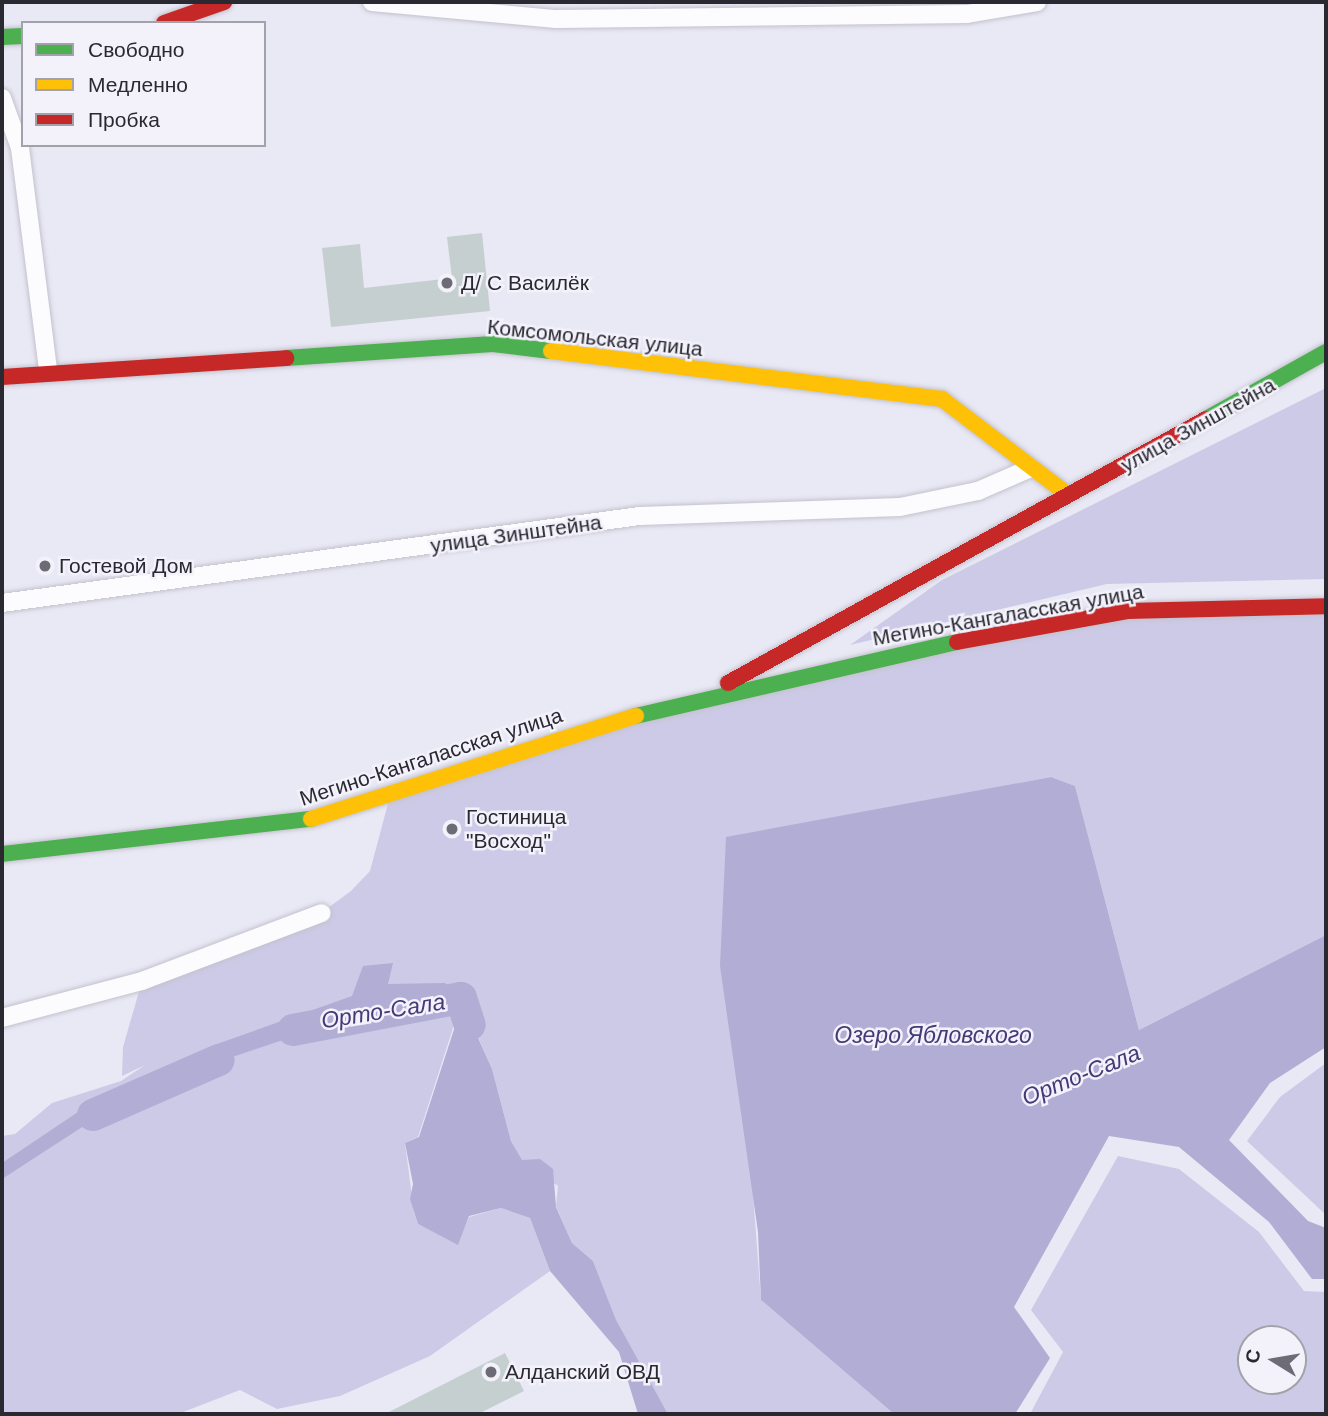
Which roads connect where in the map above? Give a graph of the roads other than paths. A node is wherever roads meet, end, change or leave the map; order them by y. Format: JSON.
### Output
{"nodes":[{"id":1,"x":224,"y":2,"type":"edge"},
{"id":2,"x":372,"y":2,"type":"edge"},
{"id":3,"x":1038,"y":2,"type":"edge"},
{"id":4,"x":170,"y":21,"type":"edge"},
{"id":5,"x":21,"y":36,"type":"edge"},
{"id":6,"x":2,"y":37,"type":"edge"},
{"id":7,"x":2,"y":98,"type":"edge"},
{"id":8,"x":1326,"y":352,"type":"edge"},
{"id":9,"x":48,"y":371,"type":"junction"},
{"id":10,"x":2,"y":377,"type":"edge"},
{"id":11,"x":1028,"y":469,"type":"junction"},
{"id":12,"x":1067,"y":494,"type":"junction"},
{"id":13,"x":2,"y":603,"type":"edge"},
{"id":14,"x":1326,"y":606,"type":"edge"},
{"id":15,"x":701,"y":698,"type":"junction"},
{"id":16,"x":2,"y":854,"type":"edge"},
{"id":17,"x":321,"y":914,"type":"dead end"},
{"id":18,"x":2,"y":1018,"type":"edge"}],
"edges":[{"from":1,"to":4,"type":"main road"},
{"from":2,"to":3,"type":"street"},
{"from":5,"to":6,"type":"main road"},
{"from":7,"to":9,"type":"street"},
{"from":8,"to":12,"type":"main road","name":"улица Зинштейна"},
{"from":9,"to":10,"type":"main road","name":"Комсомольская улица"},
{"from":9,"to":11,"type":"main road","name":"Комсомольская улица"},
{"from":11,"to":12,"type":"main road","name":"Комсомольская улица"},
{"from":11,"to":13,"type":"street","name":"улица Зинштейна"},
{"from":12,"to":15,"type":"main road","name":"Мегино-Кангаласская улица"},
{"from":14,"to":15,"type":"main road","name":"Мегино-Кангаласская улица"},
{"from":15,"to":16,"type":"main road","name":"Мегино-Кангаласская улица"},
{"from":17,"to":18,"type":"street"}]}
